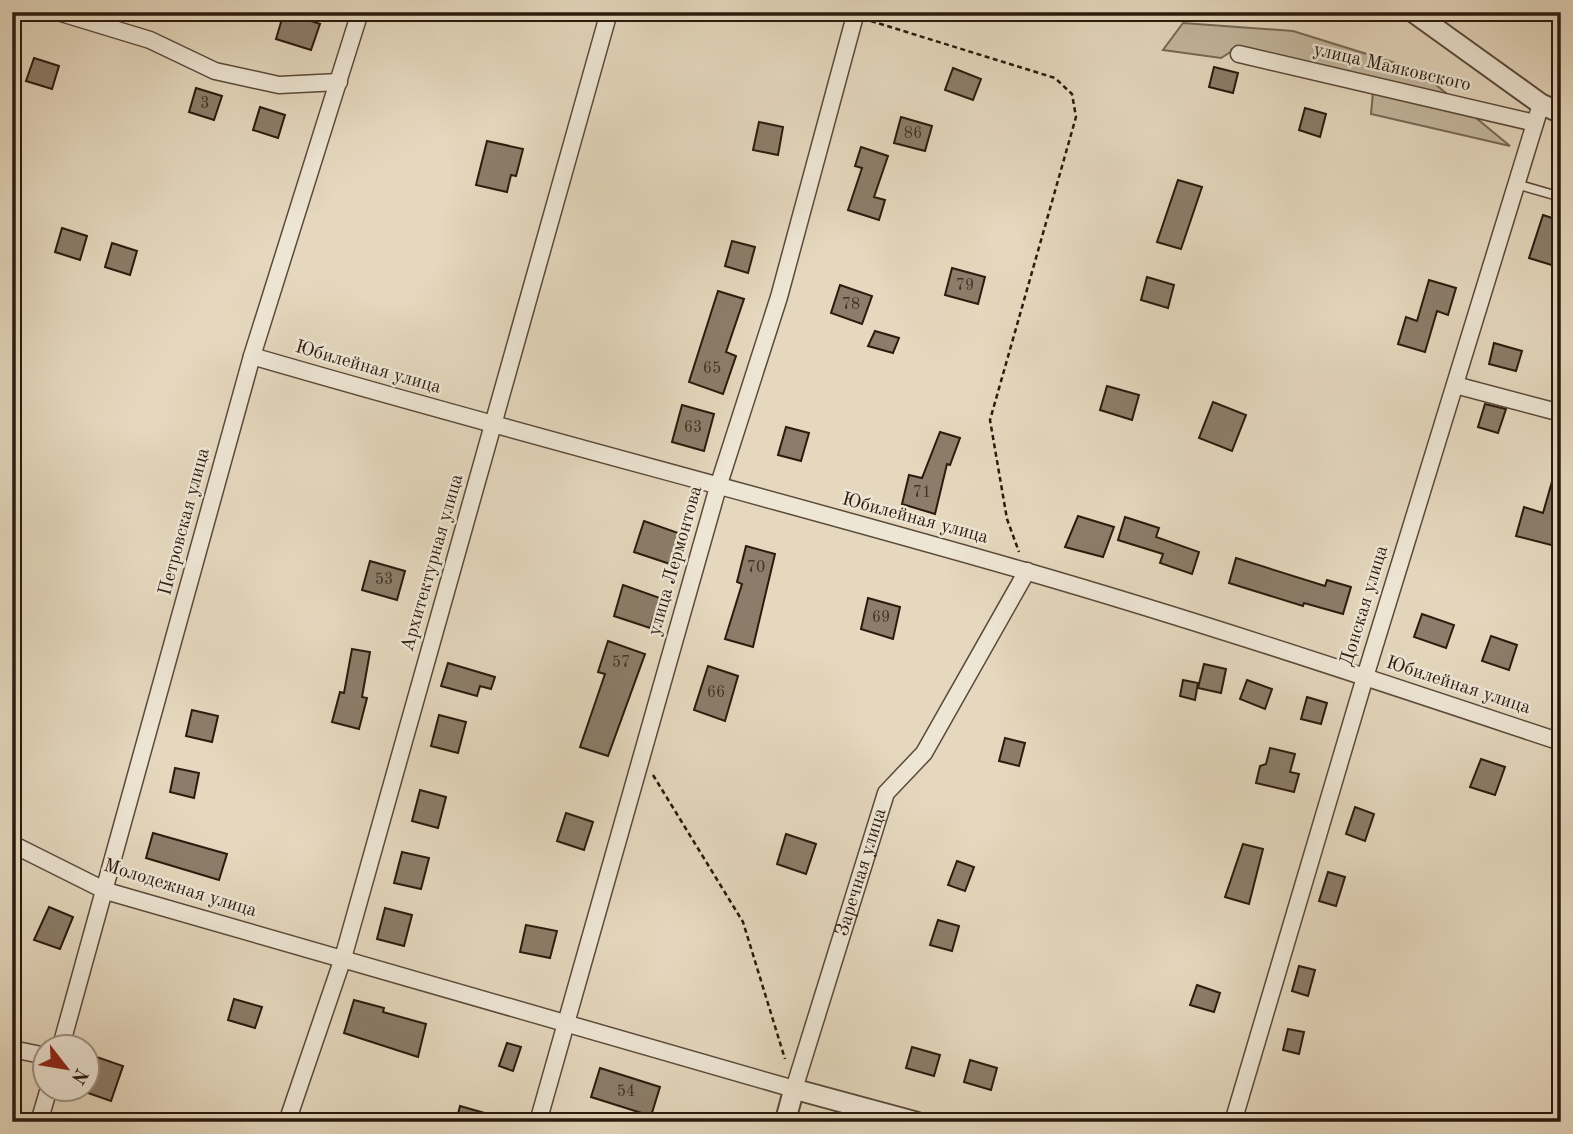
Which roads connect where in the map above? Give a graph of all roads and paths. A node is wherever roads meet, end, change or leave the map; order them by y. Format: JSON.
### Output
{"nodes":[{"id":1,"x":58,"y":12,"type":"edge"},
{"id":2,"x":360,"y":12,"type":"edge"},
{"id":3,"x":609,"y":12,"type":"edge"},
{"id":4,"x":1413,"y":12,"type":"edge"},
{"id":5,"x":856,"y":14,"type":"edge"},
{"id":6,"x":1239,"y":54,"type":"dead end"},
{"id":7,"x":340,"y":82,"type":"junction"},
{"id":8,"x":1541,"y":104,"type":"junction"},
{"id":9,"x":1561,"y":113,"type":"edge"},
{"id":10,"x":1535,"y":123,"type":"junction"},
{"id":11,"x":1516,"y":184,"type":"junction"},
{"id":12,"x":1561,"y":197,"type":"edge"},
{"id":13,"x":252,"y":356,"type":"junction"},
{"id":14,"x":1455,"y":385,"type":"junction"},
{"id":15,"x":1561,"y":413,"type":"edge"},
{"id":16,"x":493,"y":426,"type":"junction"},
{"id":17,"x":719,"y":487,"type":"junction"},
{"id":18,"x":1027,"y":571,"type":"junction"},
{"id":19,"x":1365,"y":677,"type":"junction"},
{"id":20,"x":1561,"y":742,"type":"edge"},
{"id":21,"x":643,"y":758,"type":"junction"},
{"id":22,"x":12,"y":844,"type":"edge"},
{"id":23,"x":106,"y":891,"type":"junction"},
{"id":24,"x":342,"y":958,"type":"junction"},
{"id":25,"x":568,"y":1025,"type":"junction"},
{"id":26,"x":65,"y":1032,"type":"edge"},
{"id":27,"x":12,"y":1049,"type":"edge"},
{"id":28,"x":32,"y":1053,"type":"edge"},
{"id":29,"x":794,"y":1089,"type":"junction"},
{"id":30,"x":45,"y":1102,"type":"edge"},
{"id":31,"x":39,"y":1122,"type":"edge"},
{"id":32,"x":287,"y":1122,"type":"edge"},
{"id":33,"x":538,"y":1122,"type":"edge"},
{"id":34,"x":785,"y":1122,"type":"edge"},
{"id":35,"x":916,"y":1122,"type":"edge"},
{"id":36,"x":1233,"y":1122,"type":"edge"}],
"edges":[{"from":1,"to":7,"type":"street"},
{"from":2,"to":7,"type":"street","name":"Петровская улица"},
{"from":3,"to":16,"type":"street","name":"Архитектурная улица"},
{"from":4,"to":8,"type":"street"},
{"from":5,"to":17,"type":"street","name":"улица Лермонтова"},
{"from":5,"to":18,"type":"path"},
{"from":6,"to":10,"type":"street","name":"улица Маяковского"},
{"from":7,"to":13,"type":"street","name":"Петровская улица"},
{"from":8,"to":9,"type":"street"},
{"from":8,"to":10,"type":"street","name":"Донская улица"},
{"from":10,"to":11,"type":"street","name":"Донская улица"},
{"from":11,"to":12,"type":"lane"},
{"from":11,"to":14,"type":"street","name":"Донская улица"},
{"from":13,"to":16,"type":"street","name":"Юбилейная улица"},
{"from":13,"to":23,"type":"street","name":"Петровская улица"},
{"from":14,"to":15,"type":"street"},
{"from":14,"to":19,"type":"street","name":"Донская улица"},
{"from":16,"to":17,"type":"street","name":"Юбилейная улица"},
{"from":16,"to":24,"type":"street","name":"Архитектурная улица"},
{"from":17,"to":18,"type":"street","name":"Юбилейная улица"},
{"from":17,"to":21,"type":"street","name":"улица Лермонтова"},
{"from":18,"to":19,"type":"street","name":"Юбилейная улица"},
{"from":18,"to":29,"type":"street","name":"Заречная улица"},
{"from":19,"to":20,"type":"street","name":"Юбилейная улица"},
{"from":19,"to":36,"type":"street","name":"Донская улица"},
{"from":21,"to":25,"type":"street","name":"улица Лермонтова"},
{"from":21,"to":29,"type":"path"},
{"from":22,"to":23,"type":"street","name":"Молодежная улица"},
{"from":23,"to":24,"type":"street","name":"Молодежная улица"},
{"from":23,"to":26,"type":"street","name":"Петровская улица"},
{"from":24,"to":25,"type":"street","name":"Молодежная улица"},
{"from":24,"to":32,"type":"street","name":"Архитектурная улица"},
{"from":25,"to":29,"type":"street","name":"Молодежная улица"},
{"from":25,"to":33,"type":"street","name":"улица Лермонтова"},
{"from":27,"to":28,"type":"street"},
{"from":29,"to":34,"type":"street","name":"Заречная улица"},
{"from":29,"to":35,"type":"street"},
{"from":30,"to":31,"type":"street"}]}
